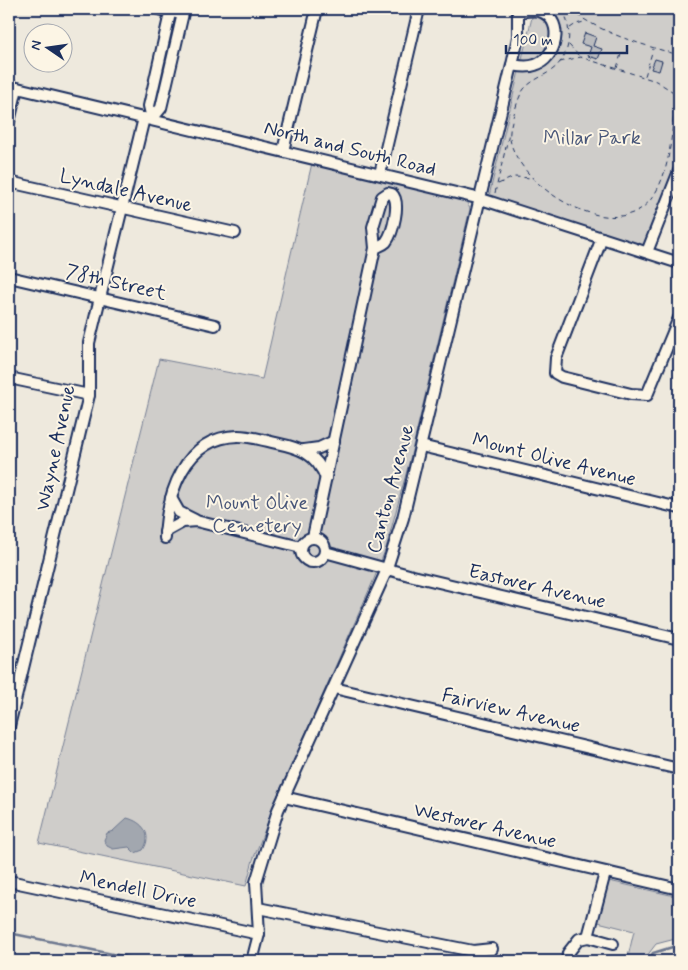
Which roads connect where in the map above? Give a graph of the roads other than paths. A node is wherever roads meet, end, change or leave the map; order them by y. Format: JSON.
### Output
{"nodes":[{"id":1,"x":158,"y":9,"type":"edge"},
{"id":2,"x":317,"y":9,"type":"edge"},
{"id":3,"x":419,"y":9,"type":"edge"},
{"id":4,"x":171,"y":10,"type":"edge"},
{"id":5,"x":518,"y":10,"type":"edge"},
{"id":6,"x":183,"y":12,"type":"edge"},
{"id":7,"x":512,"y":65,"type":"junction"},
{"id":8,"x":13,"y":87,"type":"edge"},
{"id":9,"x":148,"y":118,"type":"junction"},
{"id":10,"x":9,"y":122,"type":"edge"},
{"id":11,"x":283,"y":151,"type":"junction"},
{"id":12,"x":679,"y":171,"type":"edge"},
{"id":13,"x":380,"y":174,"type":"junction"},
{"id":14,"x":9,"y":182,"type":"edge"},
{"id":15,"x":481,"y":199,"type":"junction"},
{"id":16,"x":122,"y":210,"type":"junction"},
{"id":17,"x":235,"y":233,"type":"dead end"},
{"id":18,"x":602,"y":238,"type":"junction"},
{"id":19,"x":375,"y":248,"type":"junction"},
{"id":20,"x":647,"y":252,"type":"junction"},
{"id":21,"x":679,"y":263,"type":"edge"},
{"id":22,"x":9,"y":277,"type":"edge"},
{"id":23,"x":100,"y":297,"type":"junction"},
{"id":24,"x":679,"y":318,"type":"edge"},
{"id":25,"x":215,"y":325,"type":"dead end"},
{"id":26,"x":9,"y":378,"type":"edge"},
{"id":27,"x":89,"y":395,"type":"junction"},
{"id":28,"x":334,"y":441,"type":"junction"},
{"id":29,"x":421,"y":446,"type":"junction"},
{"id":30,"x":304,"y":450,"type":"junction"},
{"id":31,"x":326,"y":478,"type":"junction"},
{"id":32,"x":171,"y":498,"type":"junction"},
{"id":33,"x":679,"y":508,"type":"edge"},
{"id":34,"x":196,"y":521,"type":"junction"},
{"id":35,"x":313,"y":537,"type":"junction"},
{"id":36,"x":301,"y":547,"type":"junction"},
{"id":37,"x":325,"y":552,"type":"junction"},
{"id":38,"x":386,"y":569,"type":"junction"},
{"id":39,"x":679,"y":639,"type":"edge"},
{"id":40,"x":334,"y":688,"type":"junction"},
{"id":41,"x":9,"y":726,"type":"edge"},
{"id":42,"x":679,"y":769,"type":"edge"},
{"id":43,"x":284,"y":797,"type":"junction"},
{"id":44,"x":605,"y":873,"type":"junction"},
{"id":45,"x":9,"y":881,"type":"edge"},
{"id":46,"x":679,"y":889,"type":"edge"},
{"id":47,"x":258,"y":908,"type":"junction"},
{"id":48,"x":589,"y":932,"type":"junction"},
{"id":49,"x":259,"y":934,"type":"junction"},
{"id":50,"x":614,"y":944,"type":"dead end"},
{"id":51,"x":492,"y":949,"type":"dead end"},
{"id":52,"x":252,"y":961,"type":"edge"},
{"id":53,"x":567,"y":961,"type":"edge"}],
"edges":[{"from":1,"to":4,"type":"street"},
{"from":2,"to":11,"type":"street"},
{"from":3,"to":13,"type":"street"},
{"from":4,"to":6,"type":"street"},
{"from":4,"to":9,"type":"street","name":"Wayne Avenue"},
{"from":5,"to":7,"type":"street","name":"Canton Avenue"},
{"from":5,"to":7,"type":"street"},
{"from":6,"to":9,"type":"street","name":"Wayne Avenue"},
{"from":7,"to":15,"type":"street","name":"Canton Avenue"},
{"from":8,"to":9,"type":"street","name":"North and South Road"},
{"from":8,"to":10,"type":"street"},
{"from":9,"to":11,"type":"street","name":"North and South Road"},
{"from":9,"to":16,"type":"street","name":"Wayne Avenue"},
{"from":11,"to":13,"type":"street","name":"North and South Road"},
{"from":12,"to":20,"type":"street"},
{"from":13,"to":15,"type":"street","name":"North and South Road"},
{"from":14,"to":16,"type":"street","name":"Lyndale Avenue"},
{"from":15,"to":18,"type":"street","name":"North and South Road"},
{"from":15,"to":29,"type":"street","name":"Canton Avenue"},
{"from":16,"to":17,"type":"street","name":"Lyndale Avenue"},
{"from":16,"to":23,"type":"street","name":"Wayne Avenue"},
{"from":18,"to":20,"type":"street","name":"North and South Road"},
{"from":18,"to":24,"type":"street"},
{"from":19,"to":19,"type":"street"},
{"from":19,"to":28,"type":"street"},
{"from":20,"to":21,"type":"street","name":"North and South Road"},
{"from":22,"to":23,"type":"street","name":"78th Street"},
{"from":23,"to":25,"type":"street","name":"78th Street"},
{"from":23,"to":27,"type":"street","name":"Wayne Avenue"},
{"from":26,"to":27,"type":"street"},
{"from":27,"to":41,"type":"street","name":"Wayne Avenue"},
{"from":28,"to":30,"type":"street"},
{"from":28,"to":31,"type":"street"},
{"from":29,"to":33,"type":"street","name":"Mount Olive Avenue"},
{"from":29,"to":38,"type":"street","name":"Canton Avenue"},
{"from":30,"to":31,"type":"street"},
{"from":30,"to":32,"type":"street"},
{"from":31,"to":35,"type":"street"},
{"from":32,"to":34,"type":"street"},
{"from":32,"to":34,"type":"street"},
{"from":34,"to":36,"type":"street"},
{"from":35,"to":36,"type":"street"},
{"from":35,"to":37,"type":"street"},
{"from":36,"to":37,"type":"street"},
{"from":37,"to":38,"type":"street","name":"Eastover Avenue"},
{"from":38,"to":39,"type":"street","name":"Eastover Avenue"},
{"from":38,"to":40,"type":"street","name":"Canton Avenue"},
{"from":40,"to":42,"type":"street","name":"Fairview Avenue"},
{"from":40,"to":43,"type":"street","name":"Canton Avenue"},
{"from":43,"to":44,"type":"street","name":"Westover Avenue"},
{"from":43,"to":47,"type":"street","name":"Canton Avenue"},
{"from":44,"to":46,"type":"street","name":"Westover Avenue"},
{"from":44,"to":48,"type":"street"},
{"from":45,"to":49,"type":"street","name":"Mendell Drive"},
{"from":47,"to":49,"type":"street","name":"Canton Avenue"},
{"from":47,"to":51,"type":"street"},
{"from":48,"to":50,"type":"street"},
{"from":48,"to":53,"type":"street"},
{"from":49,"to":52,"type":"street","name":"Canton Avenue"}]}
